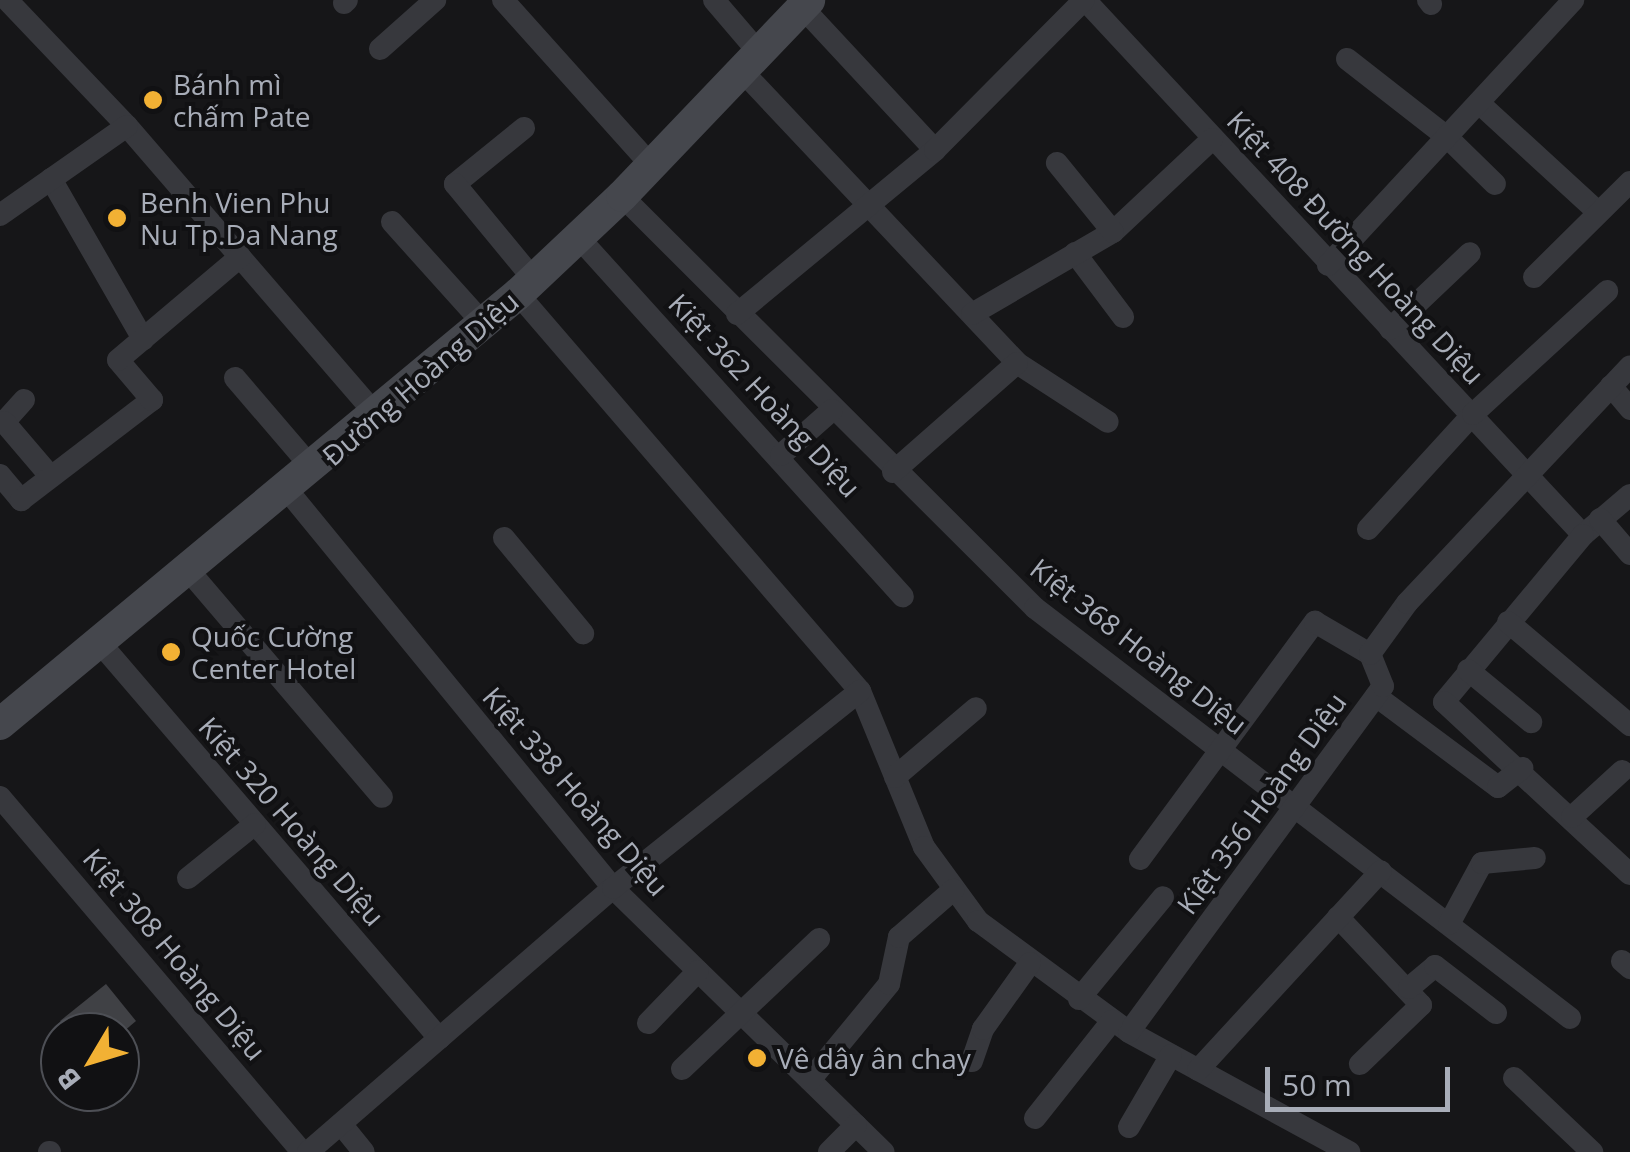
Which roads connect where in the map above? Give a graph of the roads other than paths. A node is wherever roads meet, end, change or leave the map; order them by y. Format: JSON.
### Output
{"nodes":[{"id":1,"x":8,"y":0,"type":"edge"},
{"id":2,"x":434,"y":0,"type":"edge"},
{"id":3,"x":502,"y":0,"type":"edge"},
{"id":4,"x":714,"y":0,"type":"edge"},
{"id":5,"x":1084,"y":0,"type":"edge"},
{"id":6,"x":806,"y":4,"type":"edge"},
{"id":7,"x":1562,"y":4,"type":"edge"},
{"id":8,"x":380,"y":49,"type":"dead end"},
{"id":9,"x":1347,"y":59,"type":"dead end"},
{"id":10,"x":752,"y":64,"type":"junction"},
{"id":11,"x":1478,"y":102,"type":"junction"},
{"id":12,"x":127,"y":126,"type":"junction"},
{"id":13,"x":524,"y":128,"type":"dead end"},
{"id":14,"x":1447,"y":137,"type":"junction"},
{"id":15,"x":1212,"y":139,"type":"junction"},
{"id":16,"x":934,"y":150,"type":"junction"},
{"id":17,"x":1056,"y":162,"type":"dead end"},
{"id":18,"x":652,"y":166,"type":"junction"},
{"id":19,"x":51,"y":179,"type":"junction"},
{"id":20,"x":1630,"y":182,"type":"edge"},
{"id":21,"x":1495,"y":184,"type":"dead end"},
{"id":22,"x":622,"y":196,"type":"junction"},
{"id":23,"x":868,"y":199,"type":"junction"},
{"id":24,"x":1598,"y":211,"type":"junction"},
{"id":25,"x":0,"y":214,"type":"edge"},
{"id":26,"x":392,"y":222,"type":"dead end"},
{"id":27,"x":1113,"y":232,"type":"junction"},
{"id":28,"x":579,"y":238,"type":"junction"},
{"id":29,"x":1470,"y":253,"type":"dead end"},
{"id":30,"x":1075,"y":254,"type":"junction"},
{"id":31,"x":240,"y":257,"type":"junction"},
{"id":32,"x":1328,"y":265,"type":"junction"},
{"id":33,"x":1534,"y":278,"type":"dead end"},
{"id":34,"x":526,"y":287,"type":"junction"},
{"id":35,"x":1607,"y":292,"type":"dead end"},
{"id":36,"x":737,"y":314,"type":"junction"},
{"id":37,"x":972,"y":314,"type":"junction"},
{"id":38,"x":1124,"y":317,"type":"dead end"},
{"id":39,"x":483,"y":323,"type":"junction"},
{"id":40,"x":1390,"y":328,"type":"junction"},
{"id":41,"x":143,"y":339,"type":"junction"},
{"id":42,"x":1017,"y":364,"type":"junction"},
{"id":43,"x":1630,"y":366,"type":"edge"},
{"id":44,"x":235,"y":378,"type":"dead end"},
{"id":45,"x":1611,"y":386,"type":"junction"},
{"id":46,"x":24,"y":400,"type":"dead end"},
{"id":47,"x":1630,"y":409,"type":"edge"},
{"id":48,"x":832,"y":410,"type":"junction"},
{"id":49,"x":376,"y":414,"type":"junction"},
{"id":50,"x":1474,"y":414,"type":"junction"},
{"id":51,"x":1108,"y":422,"type":"dead end"},
{"id":52,"x":781,"y":455,"type":"junction"},
{"id":53,"x":313,"y":470,"type":"junction"},
{"id":54,"x":1528,"y":470,"type":"junction"},
{"id":55,"x":893,"y":472,"type":"junction"},
{"id":56,"x":51,"y":477,"type":"junction"},
{"id":57,"x":1,"y":479,"type":"edge"},
{"id":58,"x":288,"y":492,"type":"junction"},
{"id":59,"x":1630,"y":495,"type":"edge"},
{"id":60,"x":1591,"y":527,"type":"junction"},
{"id":61,"x":1368,"y":529,"type":"dead end"},
{"id":62,"x":504,"y":538,"type":"dead end"},
{"id":63,"x":1630,"y":554,"type":"edge"},
{"id":64,"x":189,"y":571,"type":"junction"},
{"id":65,"x":904,"y":596,"type":"dead end"},
{"id":66,"x":1508,"y":622,"type":"junction"},
{"id":67,"x":583,"y":633,"type":"dead end"},
{"id":68,"x":100,"y":643,"type":"junction"},
{"id":69,"x":1370,"y":654,"type":"junction"},
{"id":70,"x":1468,"y":670,"type":"junction"},
{"id":71,"x":860,"y":692,"type":"junction"},
{"id":72,"x":1376,"y":696,"type":"junction"},
{"id":73,"x":976,"y":708,"type":"dead end"},
{"id":74,"x":1531,"y":722,"type":"dead end"},
{"id":75,"x":0,"y":724,"type":"edge"},
{"id":76,"x":1630,"y":725,"type":"edge"},
{"id":77,"x":1225,"y":751,"type":"junction"},
{"id":78,"x":1522,"y":768,"type":"junction"},
{"id":79,"x":1622,"y":771,"type":"dead end"},
{"id":80,"x":895,"y":777,"type":"junction"},
{"id":81,"x":0,"y":797,"type":"edge"},
{"id":82,"x":382,"y":797,"type":"dead end"},
{"id":83,"x":1298,"y":806,"type":"junction"},
{"id":84,"x":1572,"y":816,"type":"junction"},
{"id":85,"x":255,"y":824,"type":"junction"},
{"id":86,"x":1535,"y":858,"type":"dead end"},
{"id":87,"x":1140,"y":859,"type":"dead end"},
{"id":88,"x":1381,"y":871,"type":"junction"},
{"id":89,"x":1630,"y":874,"type":"edge"},
{"id":90,"x":188,"y":878,"type":"dead end"},
{"id":91,"x":613,"y":888,"type":"junction"},
{"id":92,"x":953,"y":890,"type":"junction"},
{"id":93,"x":1163,"y":896,"type":"dead end"},
{"id":94,"x":1338,"y":918,"type":"junction"},
{"id":95,"x":1449,"y":924,"type":"junction"},
{"id":96,"x":819,"y":940,"type":"dead end"},
{"id":97,"x":1030,"y":963,"type":"junction"},
{"id":98,"x":698,"y":971,"type":"junction"},
{"id":99,"x":1409,"y":988,"type":"junction"},
{"id":100,"x":1079,"y":999,"type":"junction"},
{"id":101,"x":740,"y":1012,"type":"junction"},
{"id":102,"x":1496,"y":1013,"type":"dead end"},
{"id":103,"x":1570,"y":1018,"type":"dead end"},
{"id":104,"x":648,"y":1024,"type":"dead end"},
{"id":105,"x":1120,"y":1026,"type":"junction"},
{"id":106,"x":439,"y":1038,"type":"junction"},
{"id":107,"x":1171,"y":1055,"type":"junction"},
{"id":108,"x":972,"y":1061,"type":"dead end"},
{"id":109,"x":1360,"y":1064,"type":"dead end"},
{"id":110,"x":682,"y":1069,"type":"dead end"},
{"id":111,"x":1198,"y":1070,"type":"junction"},
{"id":112,"x":1514,"y":1078,"type":"dead end"},
{"id":113,"x":810,"y":1080,"type":"junction"},
{"id":114,"x":1036,"y":1118,"type":"dead end"},
{"id":115,"x":340,"y":1124,"type":"junction"},
{"id":116,"x":856,"y":1125,"type":"junction"},
{"id":117,"x":1129,"y":1127,"type":"dead end"},
{"id":118,"x":305,"y":1152,"type":"edge"},
{"id":119,"x":364,"y":1152,"type":"edge"},
{"id":120,"x":828,"y":1152,"type":"edge"},
{"id":121,"x":884,"y":1152,"type":"edge"},
{"id":122,"x":1349,"y":1152,"type":"edge"},
{"id":123,"x":1592,"y":1152,"type":"edge"}],
"edges":[{"from":1,"to":12,"type":"street"},
{"from":2,"to":8,"type":"street"},
{"from":3,"to":18,"type":"street"},
{"from":4,"to":10,"type":"street"},
{"from":5,"to":15,"type":"street","name":"Kiệt 408 Đường Hoàng Diệu"},
{"from":5,"to":16,"type":"street"},
{"from":6,"to":10,"type":"main road","name":"Đường Hoàng Diệu"},
{"from":6,"to":16,"type":"street"},
{"from":7,"to":11,"type":"street"},
{"from":9,"to":14,"type":"street"},
{"from":10,"to":18,"type":"main road","name":"Đường Hoàng Diệu"},
{"from":10,"to":23,"type":"street"},
{"from":11,"to":14,"type":"street"},
{"from":11,"to":24,"type":"street"},
{"from":12,"to":19,"type":"street"},
{"from":12,"to":31,"type":"street"},
{"from":13,"to":34,"type":"street"},
{"from":14,"to":21,"type":"street"},
{"from":14,"to":32,"type":"street"},
{"from":15,"to":27,"type":"street"},
{"from":15,"to":32,"type":"street","name":"Kiệt 408 Đường Hoàng Diệu"},
{"from":16,"to":23,"type":"street"},
{"from":17,"to":27,"type":"street"},
{"from":18,"to":22,"type":"main road","name":"Đường Hoàng Diệu"},
{"from":19,"to":25,"type":"street"},
{"from":19,"to":41,"type":"street"},
{"from":20,"to":24,"type":"street"},
{"from":22,"to":28,"type":"main road","name":"Đường Hoàng Diệu"},
{"from":22,"to":36,"type":"street","name":"Kiệt 368 Hoàng Diệu"},
{"from":23,"to":36,"type":"street"},
{"from":23,"to":37,"type":"street"},
{"from":24,"to":33,"type":"street"},
{"from":26,"to":39,"type":"street"},
{"from":27,"to":30,"type":"street"},
{"from":28,"to":34,"type":"main road","name":"Đường Hoàng Diệu"},
{"from":28,"to":52,"type":"street","name":"Kiệt 362 Hoàng Diệu"},
{"from":29,"to":40,"type":"street"},
{"from":30,"to":37,"type":"street"},
{"from":30,"to":38,"type":"street"},
{"from":31,"to":41,"type":"street"},
{"from":31,"to":49,"type":"street"},
{"from":32,"to":40,"type":"street","name":"Kiệt 408 Đường Hoàng Diệu"},
{"from":34,"to":39,"type":"main road","name":"Đường Hoàng Diệu"},
{"from":34,"to":71,"type":"street"},
{"from":35,"to":50,"type":"street"},
{"from":36,"to":48,"type":"street","name":"Kiệt 368 Hoàng Diệu"},
{"from":37,"to":42,"type":"street"},
{"from":39,"to":49,"type":"main road","name":"Đường Hoàng Diệu"},
{"from":40,"to":50,"type":"street","name":"Kiệt 408 Đường Hoàng Diệu"},
{"from":41,"to":56,"type":"street"},
{"from":42,"to":51,"type":"street"},
{"from":42,"to":55,"type":"street"},
{"from":43,"to":45,"type":"street"},
{"from":44,"to":53,"type":"street"},
{"from":45,"to":47,"type":"street"},
{"from":45,"to":54,"type":"street"},
{"from":46,"to":56,"type":"street"},
{"from":48,"to":52,"type":"street"},
{"from":48,"to":55,"type":"street","name":"Kiệt 368 Hoàng Diệu"},
{"from":49,"to":53,"type":"main road","name":"Đường Hoàng Diệu"},
{"from":50,"to":54,"type":"street","name":"Kiệt 408 Đường Hoàng Diệu"},
{"from":50,"to":61,"type":"street"},
{"from":52,"to":65,"type":"street","name":"Kiệt 362 Hoàng Diệu"},
{"from":53,"to":58,"type":"main road","name":"Đường Hoàng Diệu"},
{"from":54,"to":60,"type":"street","name":"Kiệt 408 Đường Hoàng Diệu"},
{"from":54,"to":69,"type":"street"},
{"from":55,"to":77,"type":"street","name":"Kiệt 368 Hoàng Diệu"},
{"from":56,"to":57,"type":"street"},
{"from":58,"to":64,"type":"main road","name":"Đường Hoàng Diệu"},
{"from":58,"to":91,"type":"street","name":"Kiệt 338 Hoàng Diệu"},
{"from":59,"to":60,"type":"street"},
{"from":60,"to":63,"type":"street","name":"Kiệt 408 Đường Hoàng Diệu"},
{"from":60,"to":66,"type":"street"},
{"from":62,"to":67,"type":"street"},
{"from":64,"to":68,"type":"main road","name":"Đường Hoàng Diệu"},
{"from":64,"to":82,"type":"street"},
{"from":66,"to":70,"type":"street"},
{"from":66,"to":76,"type":"street"},
{"from":68,"to":75,"type":"main road","name":"Đường Hoàng Diệu"},
{"from":68,"to":85,"type":"street","name":"Kiệt 320 Hoàng Diệu"},
{"from":69,"to":72,"type":"street","name":"Kiệt 356 Hoàng Diệu"},
{"from":69,"to":77,"type":"street"},
{"from":70,"to":74,"type":"street"},
{"from":70,"to":78,"type":"street"},
{"from":71,"to":80,"type":"street"},
{"from":71,"to":91,"type":"street"},
{"from":72,"to":78,"type":"street"},
{"from":72,"to":83,"type":"street","name":"Kiệt 356 Hoàng Diệu"},
{"from":73,"to":80,"type":"street"},
{"from":77,"to":83,"type":"street","name":"Kiệt 368 Hoàng Diệu"},
{"from":77,"to":87,"type":"street"},
{"from":78,"to":84,"type":"street"},
{"from":79,"to":84,"type":"street"},
{"from":80,"to":92,"type":"street"},
{"from":81,"to":118,"type":"street","name":"Kiệt 308 Hoàng Diệu"},
{"from":83,"to":88,"type":"street","name":"Kiệt 368 Hoàng Diệu"},
{"from":83,"to":105,"type":"street","name":"Kiệt 356 Hoàng Diệu"},
{"from":84,"to":89,"type":"street"},
{"from":85,"to":90,"type":"street"},
{"from":85,"to":106,"type":"street","name":"Kiệt 320 Hoàng Diệu"},
{"from":86,"to":95,"type":"street"},
{"from":88,"to":94,"type":"street"},
{"from":88,"to":95,"type":"street","name":"Kiệt 368 Hoàng Diệu"},
{"from":91,"to":98,"type":"street","name":"Kiệt 338 Hoàng Diệu"},
{"from":91,"to":106,"type":"street"},
{"from":92,"to":97,"type":"street"},
{"from":92,"to":113,"type":"street"},
{"from":93,"to":100,"type":"street"},
{"from":94,"to":99,"type":"street"},
{"from":94,"to":111,"type":"street"},
{"from":95,"to":103,"type":"street","name":"Kiệt 368 Hoàng Diệu"},
{"from":96,"to":101,"type":"street"},
{"from":97,"to":100,"type":"street"},
{"from":97,"to":108,"type":"street"},
{"from":98,"to":101,"type":"street","name":"Kiệt 338 Hoàng Diệu"},
{"from":98,"to":104,"type":"street"},
{"from":99,"to":102,"type":"street"},
{"from":99,"to":109,"type":"street"},
{"from":100,"to":105,"type":"street"},
{"from":101,"to":110,"type":"street"},
{"from":101,"to":113,"type":"street","name":"Kiệt 338 Hoàng Diệu"},
{"from":105,"to":107,"type":"street"},
{"from":105,"to":114,"type":"street","name":"Kiệt 356 Hoàng Diệu"},
{"from":106,"to":115,"type":"street"},
{"from":107,"to":111,"type":"street"},
{"from":107,"to":117,"type":"street"},
{"from":111,"to":122,"type":"street"},
{"from":112,"to":123,"type":"street"},
{"from":113,"to":116,"type":"street","name":"Kiệt 338 Hoàng Diệu"},
{"from":115,"to":118,"type":"street"},
{"from":115,"to":119,"type":"street"},
{"from":116,"to":120,"type":"street"},
{"from":116,"to":121,"type":"street","name":"Kiệt 338 Hoàng Diệu"}]}
